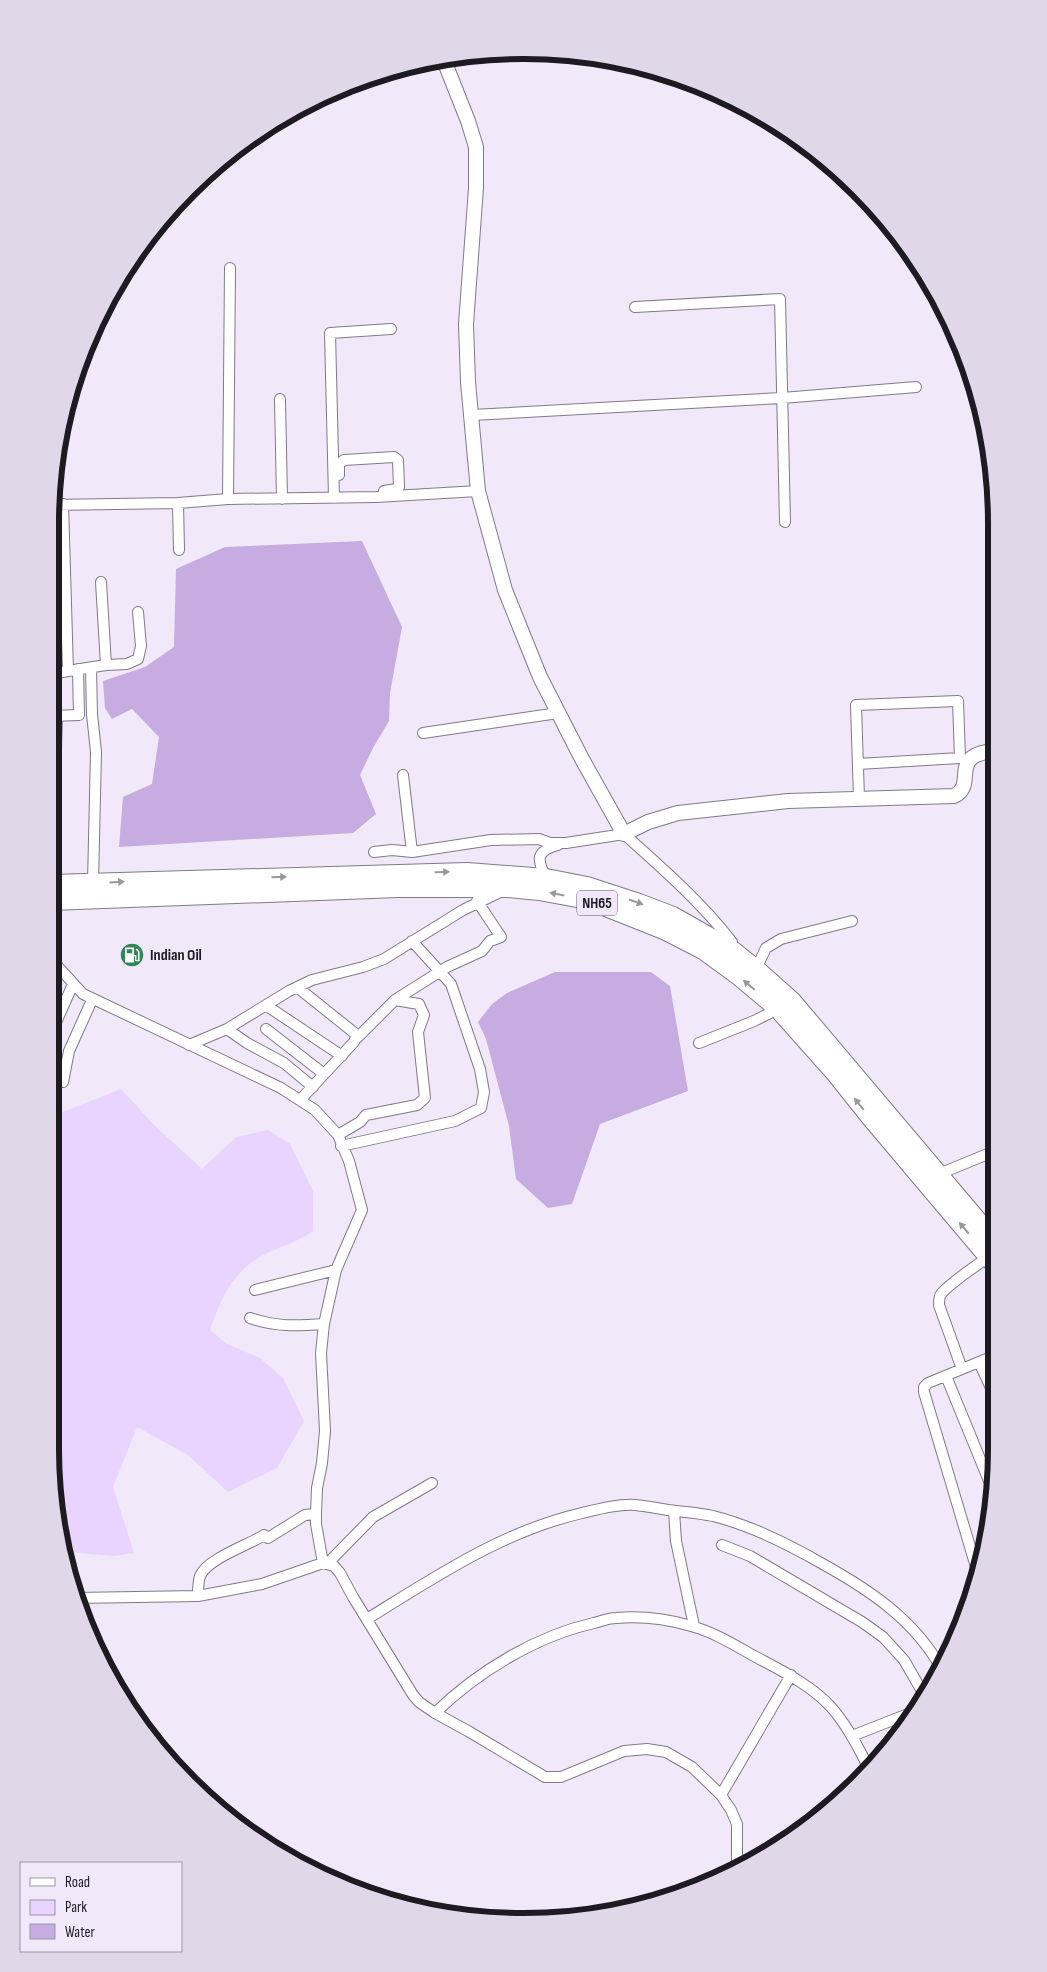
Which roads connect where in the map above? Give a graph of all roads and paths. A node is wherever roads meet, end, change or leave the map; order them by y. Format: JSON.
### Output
{"nodes":[{"id":1,"x":446,"y":66,"type":"edge"},
{"id":2,"x":230,"y":268,"type":"dead end"},
{"id":3,"x":635,"y":307,"type":"dead end"},
{"id":4,"x":391,"y":329,"type":"dead end"},
{"id":5,"x":916,"y":387,"type":"dead end"},
{"id":6,"x":782,"y":398,"type":"junction"},
{"id":7,"x":280,"y":399,"type":"dead end"},
{"id":8,"x":472,"y":415,"type":"junction"},
{"id":9,"x":339,"y":491,"type":"junction"},
{"id":10,"x":478,"y":491,"type":"junction"},
{"id":11,"x":384,"y":494,"type":"junction"},
{"id":12,"x":282,"y":498,"type":"junction"},
{"id":13,"x":228,"y":499,"type":"junction"},
{"id":14,"x":178,"y":503,"type":"junction"},
{"id":15,"x":60,"y":504,"type":"edge"},
{"id":16,"x":63,"y":504,"type":"junction"},
{"id":17,"x":785,"y":522,"type":"dead end"},
{"id":18,"x":179,"y":550,"type":"dead end"},
{"id":19,"x":101,"y":582,"type":"dead end"},
{"id":20,"x":138,"y":612,"type":"dead end"},
{"id":21,"x":59,"y":623,"type":"edge"},
{"id":22,"x":66,"y":623,"type":"junction"},
{"id":23,"x":106,"y":665,"type":"junction"},
{"id":24,"x":92,"y":668,"type":"junction"},
{"id":25,"x":73,"y":670,"type":"junction"},
{"id":26,"x":59,"y":673,"type":"edge"},
{"id":27,"x":558,"y":712,"type":"junction"},
{"id":28,"x":59,"y":716,"type":"edge"},
{"id":29,"x":423,"y":733,"type":"dead end"},
{"id":30,"x":988,"y":752,"type":"edge"},
{"id":31,"x":858,"y":764,"type":"junction"},
{"id":32,"x":403,"y":775,"type":"dead end"},
{"id":33,"x":859,"y":799,"type":"junction"},
{"id":34,"x":624,"y":834,"type":"junction"},
{"id":35,"x":566,"y":843,"type":"junction"},
{"id":36,"x":374,"y":852,"type":"dead end"},
{"id":37,"x":412,"y":852,"type":"junction"},
{"id":38,"x":546,"y":878,"type":"junction"},
{"id":39,"x":93,"y":883,"type":"junction"},
{"id":40,"x":59,"y":884,"type":"edge"},
{"id":41,"x":508,"y":888,"type":"junction"},
{"id":42,"x":59,"y":901,"type":"edge"},
{"id":43,"x":477,"y":901,"type":"junction"},
{"id":44,"x":852,"y":921,"type":"dead end"},
{"id":45,"x":412,"y":941,"type":"junction"},
{"id":46,"x":731,"y":949,"type":"junction"},
{"id":47,"x":59,"y":968,"type":"edge"},
{"id":48,"x":756,"y":969,"type":"junction"},
{"id":49,"x":439,"y":972,"type":"junction"},
{"id":50,"x":74,"y":984,"type":"junction"},
{"id":51,"x":297,"y":987,"type":"junction"},
{"id":52,"x":92,"y":1000,"type":"junction"},
{"id":53,"x":395,"y":1000,"type":"junction"},
{"id":54,"x":267,"y":1006,"type":"junction"},
{"id":55,"x":778,"y":1009,"type":"junction"},
{"id":56,"x":59,"y":1016,"type":"edge"},
{"id":57,"x":227,"y":1029,"type":"junction"},
{"id":58,"x":266,"y":1029,"type":"dead end"},
{"id":59,"x":357,"y":1038,"type":"junction"},
{"id":60,"x":699,"y":1043,"type":"dead end"},
{"id":61,"x":189,"y":1045,"type":"junction"},
{"id":62,"x":342,"y":1056,"type":"junction"},
{"id":63,"x":324,"y":1074,"type":"junction"},
{"id":64,"x":63,"y":1082,"type":"dead end"},
{"id":65,"x":312,"y":1087,"type":"junction"},
{"id":66,"x":301,"y":1099,"type":"junction"},
{"id":67,"x":338,"y":1135,"type":"junction"},
{"id":68,"x":341,"y":1146,"type":"junction"},
{"id":69,"x":988,"y":1154,"type":"edge"},
{"id":70,"x":939,"y":1174,"type":"junction"},
{"id":71,"x":988,"y":1247,"type":"edge"},
{"id":72,"x":988,"y":1248,"type":"edge"},
{"id":73,"x":988,"y":1258,"type":"edge"},
{"id":74,"x":336,"y":1270,"type":"junction"},
{"id":75,"x":255,"y":1290,"type":"dead end"},
{"id":76,"x":250,"y":1318,"type":"dead end"},
{"id":77,"x":324,"y":1324,"type":"junction"},
{"id":78,"x":988,"y":1358,"type":"edge"},
{"id":79,"x":979,"y":1362,"type":"junction"},
{"id":80,"x":962,"y":1369,"type":"junction"},
{"id":81,"x":946,"y":1376,"type":"junction"},
{"id":82,"x":988,"y":1382,"type":"edge"},
{"id":83,"x":987,"y":1476,"type":"edge"},
{"id":84,"x":432,"y":1483,"type":"dead end"},
{"id":85,"x":674,"y":1511,"type":"junction"},
{"id":86,"x":316,"y":1514,"type":"junction"},
{"id":87,"x":722,"y":1545,"type":"dead end"},
{"id":88,"x":974,"y":1560,"type":"edge"},
{"id":89,"x":326,"y":1563,"type":"junction"},
{"id":90,"x":198,"y":1596,"type":"junction"},
{"id":91,"x":83,"y":1598,"type":"edge"},
{"id":92,"x":367,"y":1619,"type":"junction"},
{"id":93,"x":694,"y":1626,"type":"junction"},
{"id":94,"x":937,"y":1660,"type":"edge"},
{"id":95,"x":791,"y":1675,"type":"junction"},
{"id":96,"x":921,"y":1689,"type":"edge"},
{"id":97,"x":435,"y":1713,"type":"junction"},
{"id":98,"x":903,"y":1716,"type":"edge"},
{"id":99,"x":852,"y":1736,"type":"junction"},
{"id":100,"x":866,"y":1763,"type":"edge"},
{"id":101,"x":721,"y":1795,"type":"junction"},
{"id":102,"x":737,"y":1861,"type":"edge"}],
"edges":[{"from":1,"to":8,"type":"street"},
{"from":2,"to":13,"type":"street"},
{"from":3,"to":6,"type":"street"},
{"from":4,"to":9,"type":"street"},
{"from":5,"to":6,"type":"street"},
{"from":6,"to":8,"type":"street"},
{"from":6,"to":17,"type":"street"},
{"from":7,"to":12,"type":"street"},
{"from":8,"to":10,"type":"street"},
{"from":9,"to":11,"type":"street"},
{"from":9,"to":11,"type":"street"},
{"from":9,"to":12,"type":"street"},
{"from":10,"to":11,"type":"street"},
{"from":10,"to":27,"type":"street"},
{"from":12,"to":13,"type":"street"},
{"from":13,"to":14,"type":"street"},
{"from":14,"to":16,"type":"street"},
{"from":14,"to":18,"type":"street"},
{"from":15,"to":16,"type":"street"},
{"from":16,"to":22,"type":"street"},
{"from":19,"to":23,"type":"street"},
{"from":20,"to":23,"type":"street"},
{"from":21,"to":22,"type":"street"},
{"from":22,"to":25,"type":"street"},
{"from":23,"to":24,"type":"street"},
{"from":24,"to":25,"type":"street"},
{"from":24,"to":39,"type":"street"},
{"from":25,"to":26,"type":"street"},
{"from":25,"to":28,"type":"street"},
{"from":27,"to":29,"type":"street"},
{"from":27,"to":34,"type":"street"},
{"from":30,"to":33,"type":"street"},
{"from":31,"to":31,"type":"street"},
{"from":31,"to":33,"type":"street"},
{"from":32,"to":37,"type":"street"},
{"from":33,"to":34,"type":"street"},
{"from":34,"to":35,"type":"street"},
{"from":34,"to":46,"type":"street"},
{"from":35,"to":37,"type":"street"},
{"from":35,"to":38,"type":"street"},
{"from":36,"to":37,"type":"street"},
{"from":39,"to":38,"type":"highway","number":"NH65","one_way":true},
{"from":38,"to":46,"type":"highway","number":"NH65","one_way":true},
{"from":39,"to":40,"type":"highway","number":"NH65"},
{"from":41,"to":42,"type":"highway","number":"NH65"},
{"from":41,"to":43,"type":"street"},
{"from":55,"to":41,"type":"highway","number":"NH65","one_way":true},
{"from":43,"to":45,"type":"street"},
{"from":43,"to":49,"type":"street"},
{"from":44,"to":48,"type":"street"},
{"from":45,"to":49,"type":"street"},
{"from":45,"to":51,"type":"street"},
{"from":46,"to":48,"type":"highway","number":"NH65"},
{"from":47,"to":50,"type":"street"},
{"from":48,"to":70,"type":"highway","number":"NH65"},
{"from":49,"to":53,"type":"street"},
{"from":49,"to":68,"type":"street"},
{"from":50,"to":52,"type":"street"},
{"from":50,"to":56,"type":"street"},
{"from":51,"to":54,"type":"street"},
{"from":51,"to":59,"type":"street"},
{"from":52,"to":61,"type":"street"},
{"from":52,"to":64,"type":"street"},
{"from":53,"to":59,"type":"street"},
{"from":53,"to":67,"type":"street"},
{"from":54,"to":57,"type":"street"},
{"from":54,"to":62,"type":"street"},
{"from":55,"to":60,"type":"street"},
{"from":72,"to":55,"type":"highway","number":"NH65","one_way":true},
{"from":57,"to":61,"type":"street"},
{"from":57,"to":65,"type":"street"},
{"from":58,"to":63,"type":"street"},
{"from":59,"to":62,"type":"street"},
{"from":61,"to":66,"type":"street"},
{"from":62,"to":63,"type":"street"},
{"from":63,"to":65,"type":"street"},
{"from":65,"to":66,"type":"street"},
{"from":66,"to":67,"type":"street"},
{"from":67,"to":68,"type":"street"},
{"from":68,"to":74,"type":"street"},
{"from":69,"to":70,"type":"street"},
{"from":70,"to":71,"type":"highway","number":"NH65"},
{"from":73,"to":80,"type":"street"},
{"from":74,"to":75,"type":"street"},
{"from":74,"to":77,"type":"street"},
{"from":76,"to":77,"type":"street"},
{"from":77,"to":86,"type":"street"},
{"from":78,"to":79,"type":"street"},
{"from":79,"to":80,"type":"street"},
{"from":79,"to":82,"type":"street"},
{"from":80,"to":81,"type":"street"},
{"from":81,"to":83,"type":"street"},
{"from":81,"to":88,"type":"street"},
{"from":84,"to":89,"type":"street"},
{"from":85,"to":92,"type":"street"},
{"from":85,"to":93,"type":"street"},
{"from":85,"to":94,"type":"street"},
{"from":86,"to":89,"type":"street"},
{"from":86,"to":90,"type":"street"},
{"from":87,"to":96,"type":"street"},
{"from":89,"to":90,"type":"street"},
{"from":89,"to":92,"type":"street"},
{"from":90,"to":91,"type":"street"},
{"from":92,"to":97,"type":"street"},
{"from":93,"to":95,"type":"street"},
{"from":93,"to":97,"type":"street"},
{"from":95,"to":99,"type":"street"},
{"from":95,"to":101,"type":"street"},
{"from":97,"to":101,"type":"street"},
{"from":98,"to":99,"type":"street"},
{"from":99,"to":100,"type":"street"},
{"from":101,"to":102,"type":"street"}]}
